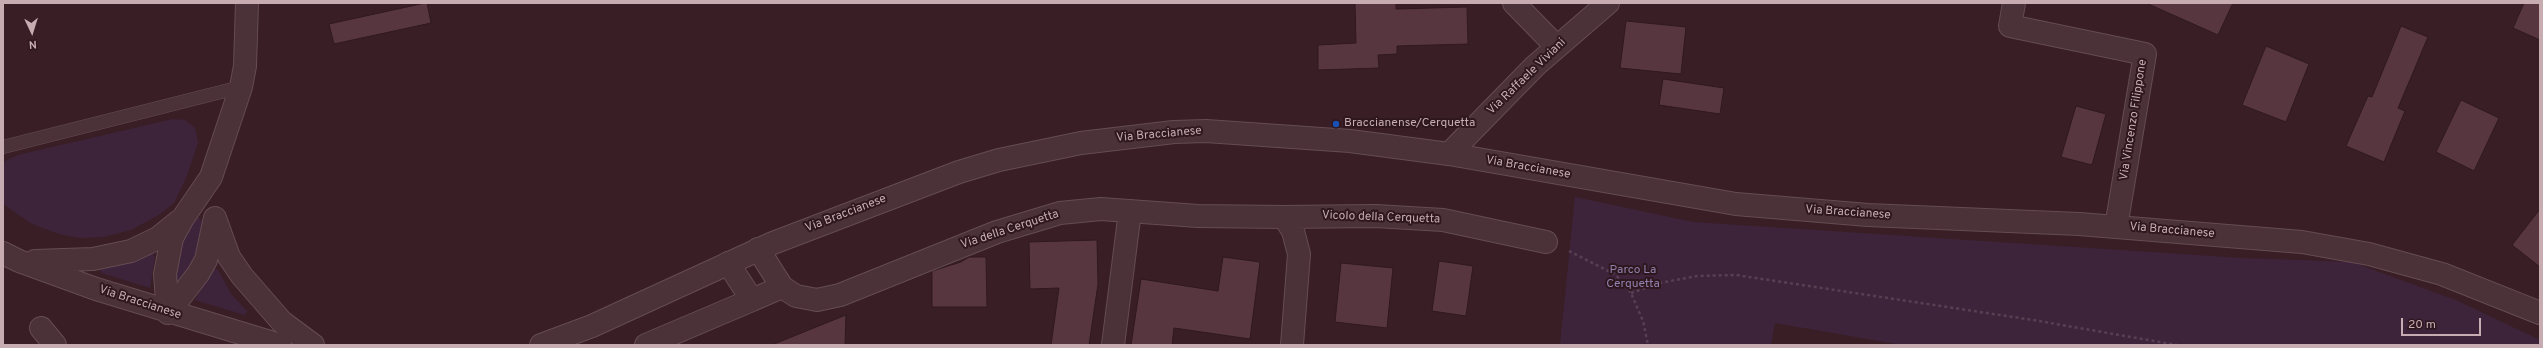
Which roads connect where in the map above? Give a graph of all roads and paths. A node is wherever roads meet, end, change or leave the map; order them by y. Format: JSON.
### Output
{"nodes":[{"id":1,"x":247,"y":3,"type":"edge"},
{"id":2,"x":1514,"y":3,"type":"edge"},
{"id":3,"x":1608,"y":3,"type":"edge"},
{"id":4,"x":2014,"y":3,"type":"edge"},
{"id":5,"x":1557,"y":48,"type":"junction"},
{"id":6,"x":241,"y":87,"type":"junction"},
{"id":7,"x":3,"y":147,"type":"edge"},
{"id":8,"x":1449,"y":154,"type":"junction"},
{"id":9,"x":212,"y":177,"type":"junction"},
{"id":10,"x":1130,"y":211,"type":"junction"},
{"id":11,"x":1284,"y":217,"type":"junction"},
{"id":12,"x":183,"y":218,"type":"junction"},
{"id":13,"x":215,"y":218,"type":"junction"},
{"id":14,"x":2116,"y":227,"type":"junction"},
{"id":15,"x":1546,"y":242,"type":"joint"},
{"id":16,"x":758,"y":249,"type":"junction"},
{"id":17,"x":11,"y":257,"type":"edge"},
{"id":18,"x":728,"y":263,"type":"junction"},
{"id":19,"x":782,"y":287,"type":"junction"},
{"id":20,"x":1631,"y":293,"type":"junction"},
{"id":21,"x":752,"y":300,"type":"junction"},
{"id":22,"x":168,"y":313,"type":"junction"},
{"id":23,"x":2540,"y":314,"type":"edge"},
{"id":24,"x":42,"y":328,"type":"dead end"},
{"id":25,"x":55,"y":345,"type":"edge"},
{"id":26,"x":280,"y":345,"type":"edge"},
{"id":27,"x":313,"y":345,"type":"edge"},
{"id":28,"x":541,"y":345,"type":"edge"},
{"id":29,"x":646,"y":345,"type":"edge"},
{"id":30,"x":1113,"y":345,"type":"edge"},
{"id":31,"x":1292,"y":345,"type":"edge"},
{"id":32,"x":1648,"y":345,"type":"edge"},
{"id":33,"x":2177,"y":345,"type":"edge"}],
"edges":[{"from":1,"to":6,"type":"street"},
{"from":2,"to":5,"type":"street"},
{"from":3,"to":5,"type":"street","name":"Via Raffaele Viviani"},
{"from":4,"to":14,"type":"street","name":"Via Vincenzo Filippone"},
{"from":5,"to":8,"type":"street","name":"Via Raffaele Viviani"},
{"from":6,"to":7,"type":"lane"},
{"from":6,"to":9,"type":"street"},
{"from":8,"to":14,"type":"street","name":"Via Braccianese"},
{"from":8,"to":16,"type":"street","name":"Via Braccianese"},
{"from":9,"to":12,"type":"street"},
{"from":9,"to":13,"type":"street"},
{"from":10,"to":11,"type":"street","name":"Via della Cerquetta"},
{"from":10,"to":19,"type":"street","name":"Via della Cerquetta"},
{"from":10,"to":30,"type":"street"},
{"from":11,"to":15,"type":"street","name":"Vicolo della Cerquetta"},
{"from":11,"to":31,"type":"street"},
{"from":12,"to":17,"type":"street"},
{"from":12,"to":22,"type":"street"},
{"from":13,"to":22,"type":"street"},
{"from":13,"to":27,"type":"street"},
{"from":14,"to":23,"type":"street","name":"Via Braccianese"},
{"from":15,"to":20,"type":"path"},
{"from":16,"to":18,"type":"street","name":"Via Braccianese"},
{"from":16,"to":19,"type":"street","name":"Via della Cerquetta"},
{"from":17,"to":22,"type":"street","name":"Via Braccianese"},
{"from":18,"to":21,"type":"street"},
{"from":18,"to":28,"type":"street","name":"Via Braccianese"},
{"from":19,"to":21,"type":"street"},
{"from":20,"to":32,"type":"path"},
{"from":20,"to":33,"type":"path"},
{"from":21,"to":29,"type":"street"},
{"from":22,"to":26,"type":"street","name":"Via Braccianese"},
{"from":24,"to":25,"type":"street"}]}
